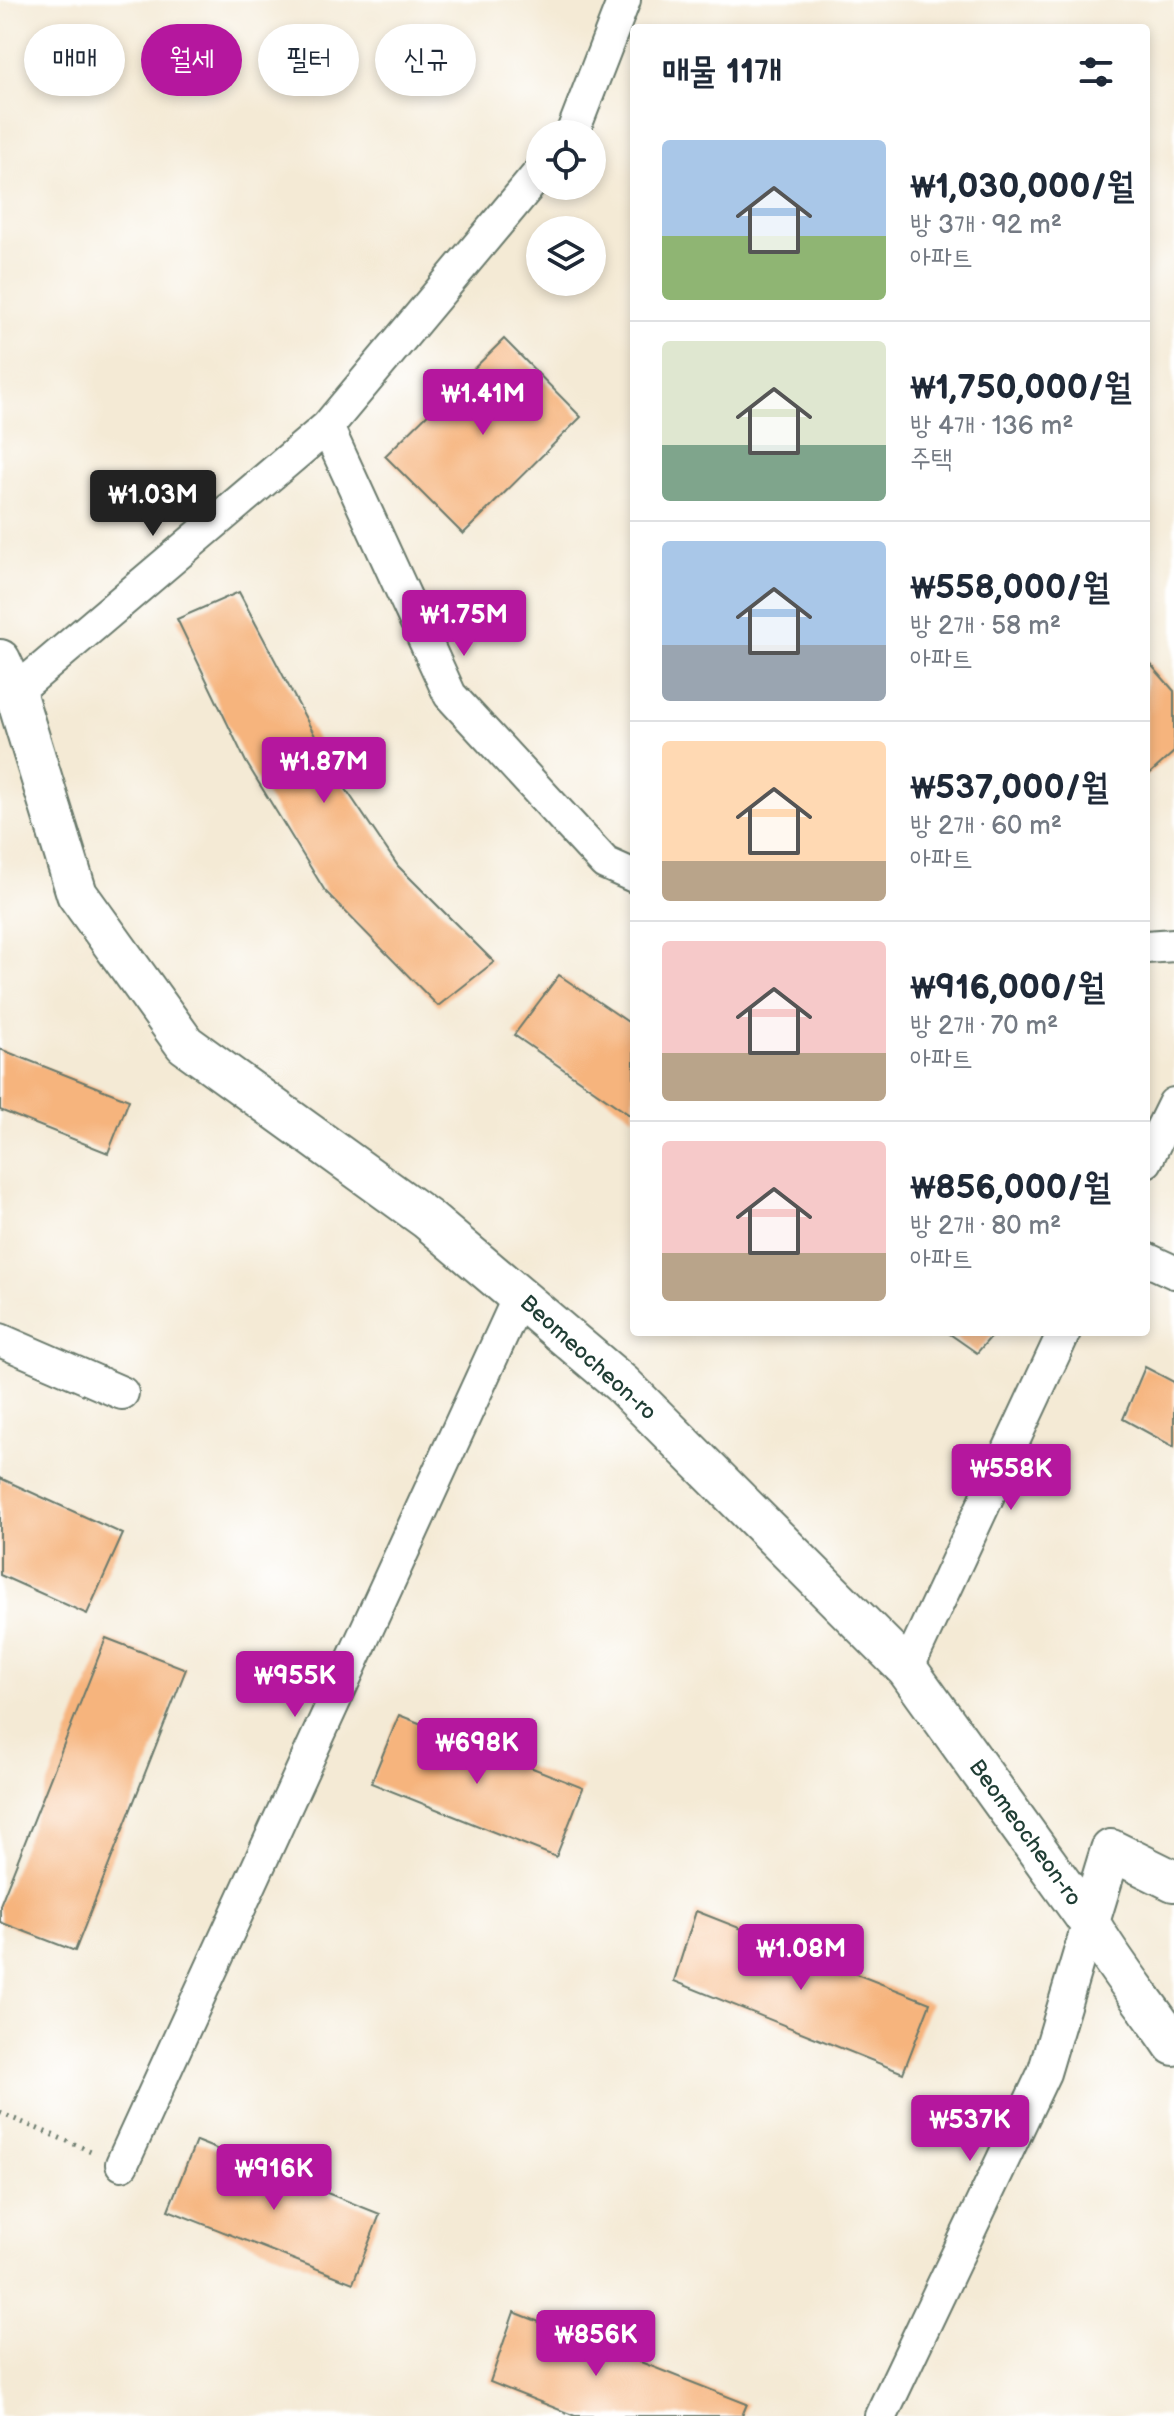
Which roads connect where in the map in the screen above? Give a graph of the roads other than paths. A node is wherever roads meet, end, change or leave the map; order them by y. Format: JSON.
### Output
{"nodes":[{"id":1,"x":624,"y":0,"type":"edge"},
{"id":2,"x":577,"y":120,"type":"edge"},
{"id":3,"x":526,"y":189,"type":"edge"},
{"id":4,"x":327,"y":427,"type":"junction"},
{"id":5,"x":7,"y":676,"type":"edge"},
{"id":6,"x":630,"y":874,"type":"edge"},
{"id":7,"x":1174,"y":945,"type":"edge"},
{"id":8,"x":1150,"y":947,"type":"edge"},
{"id":9,"x":1174,"y":1104,"type":"edge"},
{"id":10,"x":1150,"y":1153,"type":"edge"},
{"id":11,"x":1150,"y":1261,"type":"edge"},
{"id":12,"x":1174,"y":1272,"type":"edge"},
{"id":13,"x":519,"y":1297,"type":"junction"},
{"id":14,"x":1062,"y":1336,"type":"edge"},
{"id":15,"x":0,"y":1340,"type":"edge"},
{"id":16,"x":122,"y":1393,"type":"dead end"},
{"id":17,"x":907,"y":1669,"type":"junction"},
{"id":18,"x":1174,"y":1881,"type":"edge"},
{"id":19,"x":1089,"y":1922,"type":"junction"},
{"id":20,"x":1174,"y":2045,"type":"edge"},
{"id":21,"x":122,"y":2164,"type":"road end"},
{"id":22,"x":881,"y":2416,"type":"edge"}],
"edges":[{"from":1,"to":2,"type":"street"},
{"from":3,"to":4,"type":"street","name":"Beomeocheon-ro"},
{"from":4,"to":5,"type":"street","name":"Beomeocheon-ro"},
{"from":4,"to":6,"type":"street"},
{"from":5,"to":13,"type":"street","name":"Beomeocheon-ro"},
{"from":7,"to":8,"type":"street"},
{"from":9,"to":10,"type":"street"},
{"from":11,"to":12,"type":"street"},
{"from":13,"to":17,"type":"street","name":"Beomeocheon-ro"},
{"from":13,"to":21,"type":"street"},
{"from":14,"to":17,"type":"street"},
{"from":15,"to":16,"type":"street"},
{"from":17,"to":19,"type":"street","name":"Beomeocheon-ro"},
{"from":18,"to":19,"type":"street"},
{"from":19,"to":20,"type":"street","name":"Beomeocheon-ro"},
{"from":19,"to":22,"type":"street"}]}
